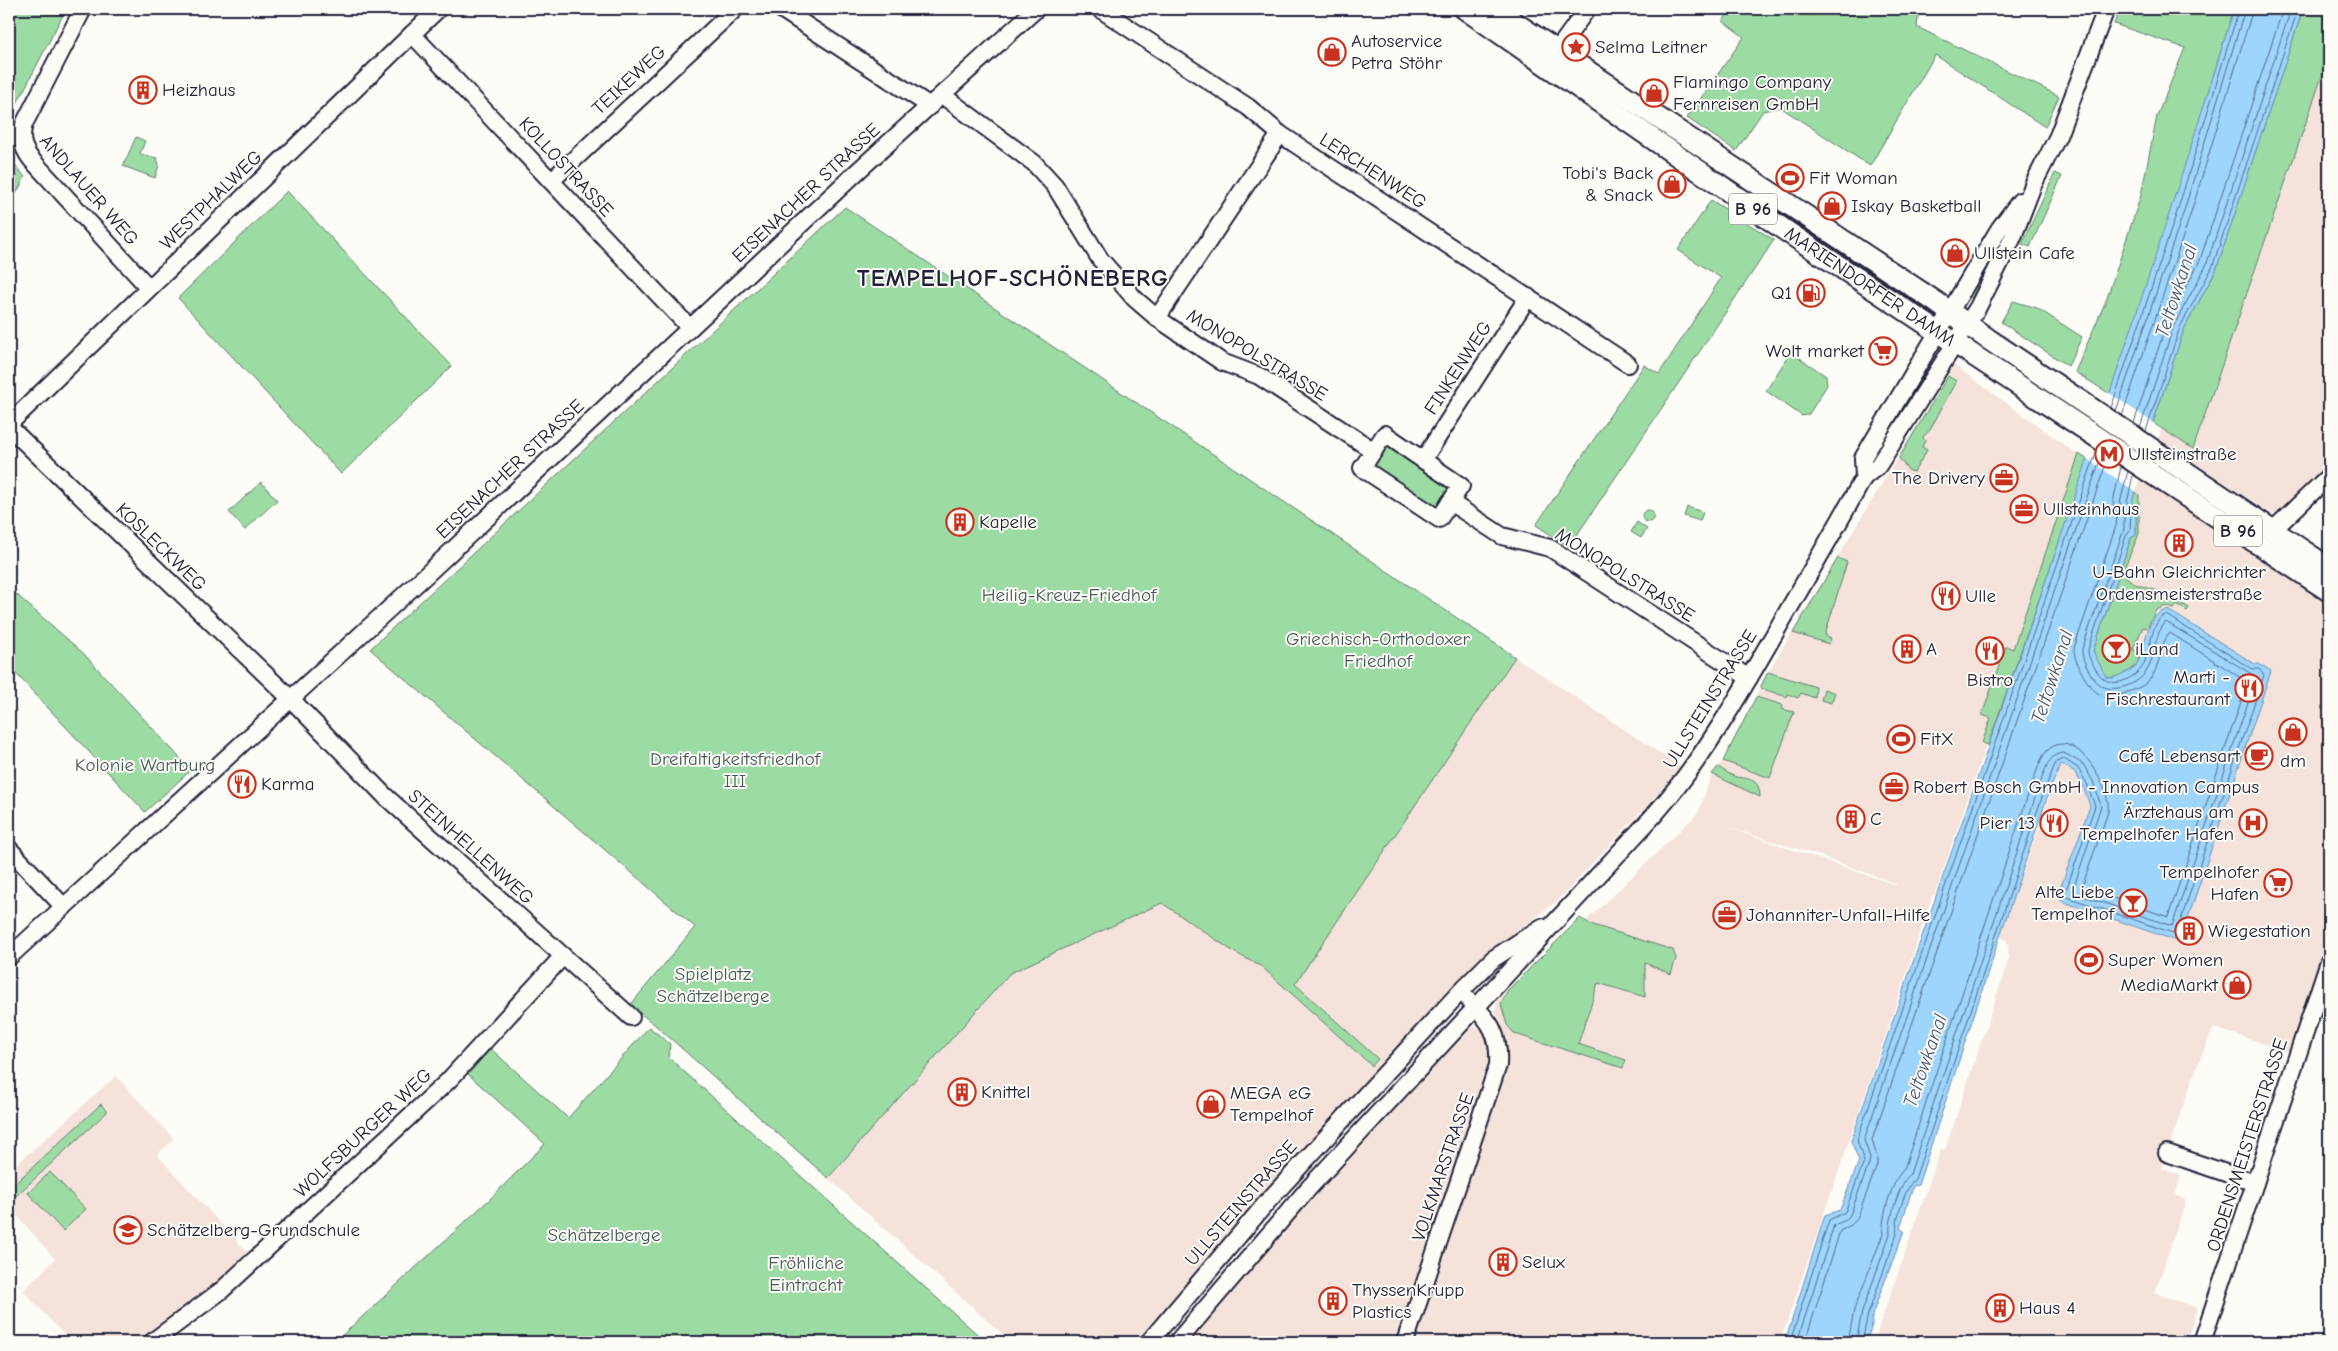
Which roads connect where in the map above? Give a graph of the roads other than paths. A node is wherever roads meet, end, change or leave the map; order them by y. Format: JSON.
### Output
{"nodes":[{"id":1,"x":84,"y":9,"type":"edge"},
{"id":2,"x":438,"y":9,"type":"edge"},
{"id":3,"x":735,"y":9,"type":"edge"},
{"id":4,"x":781,"y":9,"type":"edge"},
{"id":5,"x":1036,"y":9,"type":"edge"},
{"id":6,"x":1100,"y":9,"type":"edge"},
{"id":7,"x":1465,"y":9,"type":"edge"},
{"id":8,"x":1494,"y":9,"type":"edge"},
{"id":9,"x":1587,"y":9,"type":"edge"},
{"id":10,"x":2106,"y":9,"type":"edge"},
{"id":11,"x":412,"y":34,"type":"junction"},
{"id":12,"x":1552,"y":58,"type":"junction"},
{"id":13,"x":942,"y":95,"type":"junction"},
{"id":14,"x":930,"y":106,"type":"junction"},
{"id":15,"x":1280,"y":134,"type":"junction"},
{"id":16,"x":551,"y":180,"type":"junction"},
{"id":17,"x":2033,"y":185,"type":"junction"},
{"id":18,"x":149,"y":288,"type":"junction"},
{"id":19,"x":1528,"y":297,"type":"junction"},
{"id":20,"x":1950,"y":311,"type":"junction"},
{"id":21,"x":1157,"y":318,"type":"junction"},
{"id":22,"x":1968,"y":324,"type":"junction"},
{"id":23,"x":690,"y":328,"type":"junction"},
{"id":24,"x":1938,"y":331,"type":"junction"},
{"id":25,"x":1955,"y":342,"type":"junction"},
{"id":26,"x":1628,"y":364,"type":"dead end"},
{"id":27,"x":12,"y":421,"type":"joint"},
{"id":28,"x":1374,"y":451,"type":"junction"},
{"id":29,"x":1423,"y":460,"type":"junction"},
{"id":30,"x":2329,"y":476,"type":"edge"},
{"id":31,"x":1864,"y":477,"type":"junction"},
{"id":32,"x":1450,"y":502,"type":"junction"},
{"id":33,"x":2274,"y":529,"type":"junction"},
{"id":34,"x":2329,"y":568,"type":"edge"},
{"id":35,"x":2329,"y":591,"type":"edge"},
{"id":36,"x":1749,"y":678,"type":"junction"},
{"id":37,"x":291,"y":699,"type":"junction"},
{"id":38,"x":9,"y":849,"type":"edge"},
{"id":39,"x":64,"y":907,"type":"junction"},
{"id":40,"x":1557,"y":918,"type":"junction"},
{"id":41,"x":563,"y":956,"type":"junction"},
{"id":42,"x":9,"y":957,"type":"edge"},
{"id":43,"x":2329,"y":961,"type":"edge"},
{"id":44,"x":1460,"y":992,"type":"junction"},
{"id":45,"x":2323,"y":999,"type":"edge"},
{"id":46,"x":1476,"y":1008,"type":"junction"},
{"id":47,"x":630,"y":1017,"type":"dead end"},
{"id":48,"x":1366,"y":1092,"type":"junction"},
{"id":49,"x":1383,"y":1107,"type":"junction"},
{"id":50,"x":2167,"y":1153,"type":"dead end"},
{"id":51,"x":2255,"y":1183,"type":"junction"},
{"id":52,"x":152,"y":1342,"type":"edge"},
{"id":53,"x":1149,"y":1342,"type":"edge"},
{"id":54,"x":1177,"y":1342,"type":"edge"},
{"id":55,"x":1405,"y":1342,"type":"edge"},
{"id":56,"x":2202,"y":1342,"type":"edge"}],
"edges":[{"from":1,"to":18,"type":"street","name":"ANDLAUER WEG"},
{"from":2,"to":11,"type":"street","name":"WESTPHALWEG"},
{"from":3,"to":16,"type":"street","name":"TEIKEWEG"},
{"from":4,"to":14,"type":"street"},
{"from":5,"to":13,"type":"street","name":"EISENACHER STRASSE"},
{"from":6,"to":15,"type":"street","name":"LERCHENWEG"},
{"from":7,"to":12,"type":"main road","name":"MARIENDORFER DAMM","number":"B 96"},
{"from":8,"to":12,"type":"main road","name":"MARIENDORFER DAMM","number":"B 96"},
{"from":9,"to":12,"type":"street"},
{"from":10,"to":17,"type":"street","name":"ULLSTEINSTRASSE"},
{"from":11,"to":16,"type":"street","name":"KOLLOSTRASSE"},
{"from":11,"to":18,"type":"street","name":"WESTPHALWEG"},
{"from":12,"to":20,"type":"main road","name":"MARIENDORFER DAMM","number":"B 96"},
{"from":12,"to":24,"type":"main road","name":"MARIENDORFER DAMM","number":"B 96"},
{"from":13,"to":14,"type":"street","name":"EISENACHER STRASSE"},
{"from":13,"to":21,"type":"street","name":"MONOPOLSTRASSE"},
{"from":14,"to":23,"type":"street","name":"EISENACHER STRASSE"},
{"from":15,"to":19,"type":"street","name":"LERCHENWEG"},
{"from":15,"to":21,"type":"street"},
{"from":16,"to":23,"type":"street","name":"KOLLOSTRASSE"},
{"from":17,"to":20,"type":"street","name":"ULLSTEINSTRASSE"},
{"from":17,"to":22,"type":"street","name":"ULLSTEINSTRASSE"},
{"from":18,"to":27,"type":"street","name":"WESTPHALWEG"},
{"from":19,"to":26,"type":"street","name":"LERCHENWEG"},
{"from":19,"to":29,"type":"street","name":"FINKENWEG"},
{"from":20,"to":22,"type":"main road","name":"MARIENDORFER DAMM","number":"B 96"},
{"from":20,"to":24,"type":"street","name":"ULLSTEINSTRASSE"},
{"from":21,"to":28,"type":"street","name":"MONOPOLSTRASSE"},
{"from":22,"to":25,"type":"street","name":"ULLSTEINSTRASSE"},
{"from":22,"to":33,"type":"main road","name":"MARIENDORFER DAMM","number":"B 96"},
{"from":23,"to":37,"type":"street","name":"EISENACHER STRASSE"},
{"from":24,"to":25,"type":"main road","name":"MARIENDORFER DAMM","number":"B 96"},
{"from":24,"to":31,"type":"street","name":"ULLSTEINSTRASSE"},
{"from":25,"to":31,"type":"street","name":"ULLSTEINSTRASSE"},
{"from":25,"to":35,"type":"main road","name":"MARIENDORFER DAMM","number":"B 96"},
{"from":27,"to":37,"type":"street","name":"KOSLECKWEG"},
{"from":28,"to":29,"type":"street"},
{"from":28,"to":32,"type":"street"},
{"from":29,"to":32,"type":"street"},
{"from":30,"to":33,"type":"street"},
{"from":31,"to":36,"type":"street","name":"ULLSTEINSTRASSE"},
{"from":32,"to":36,"type":"street","name":"MONOPOLSTRASSE"},
{"from":33,"to":34,"type":"main road","number":"B 96"},
{"from":36,"to":40,"type":"street","name":"ULLSTEINSTRASSE"},
{"from":37,"to":39,"type":"street","name":"EISENACHER STRASSE"},
{"from":37,"to":41,"type":"street","name":"STEINHELLENWEG"},
{"from":38,"to":39,"type":"street"},
{"from":39,"to":42,"type":"street","name":"EISENACHER STRASSE"},
{"from":40,"to":44,"type":"street","name":"ULLSTEINSTRASSE"},
{"from":40,"to":46,"type":"street","name":"ULLSTEINSTRASSE"},
{"from":41,"to":47,"type":"street","name":"STEINHELLENWEG"},
{"from":41,"to":52,"type":"street","name":"WOLFSBURGER WEG"},
{"from":43,"to":45,"type":"street","name":"ORDENSMEISTERSTRASSE"},
{"from":44,"to":46,"type":"street"},
{"from":44,"to":48,"type":"street","name":"ULLSTEINSTRASSE"},
{"from":45,"to":51,"type":"street","name":"ORDENSMEISTERSTRASSE"},
{"from":46,"to":49,"type":"street","name":"ULLSTEINSTRASSE"},
{"from":46,"to":55,"type":"street","name":"VOLKMARSTRASSE"},
{"from":48,"to":49,"type":"street"},
{"from":48,"to":53,"type":"street","name":"ULLSTEINSTRASSE"},
{"from":49,"to":54,"type":"street","name":"ULLSTEINSTRASSE"},
{"from":50,"to":51,"type":"street"},
{"from":51,"to":56,"type":"street","name":"ORDENSMEISTERSTRASSE"}]}
